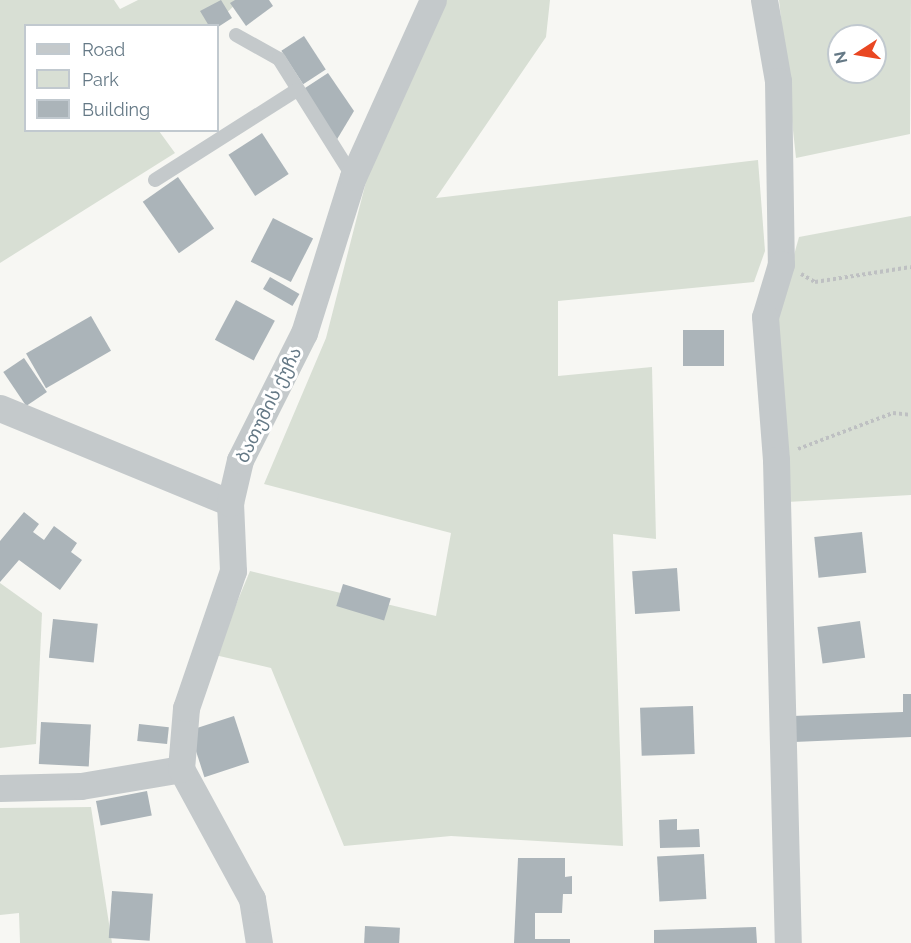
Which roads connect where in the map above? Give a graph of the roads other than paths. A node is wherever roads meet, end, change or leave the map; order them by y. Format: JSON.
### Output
{"nodes":[{"id":1,"x":764,"y":0,"type":"edge"},
{"id":2,"x":431,"y":4,"type":"edge"},
{"id":3,"x":236,"y":35,"type":"dead end"},
{"id":4,"x":297,"y":90,"type":"junction"},
{"id":5,"x":353,"y":177,"type":"junction"},
{"id":6,"x":154,"y":180,"type":"dead end"},
{"id":7,"x":0,"y":408,"type":"edge"},
{"id":8,"x":230,"y":503,"type":"junction"},
{"id":9,"x":181,"y":769,"type":"junction"},
{"id":10,"x":0,"y":788,"type":"edge"},
{"id":11,"x":259,"y":943,"type":"edge"},
{"id":12,"x":788,"y":943,"type":"edge"}],
"edges":[{"from":1,"to":12,"type":"street"},
{"from":2,"to":5,"type":"street","name":"ბათუმის ქუჩა"},
{"from":3,"to":4,"type":"lane"},
{"from":4,"to":5,"type":"lane"},
{"from":4,"to":6,"type":"lane"},
{"from":5,"to":8,"type":"street","name":"ბათუმის ქუჩა"},
{"from":7,"to":8,"type":"street"},
{"from":8,"to":9,"type":"street","name":"ბათუმის ქუჩა"},
{"from":9,"to":10,"type":"street"},
{"from":9,"to":11,"type":"street"}]}
